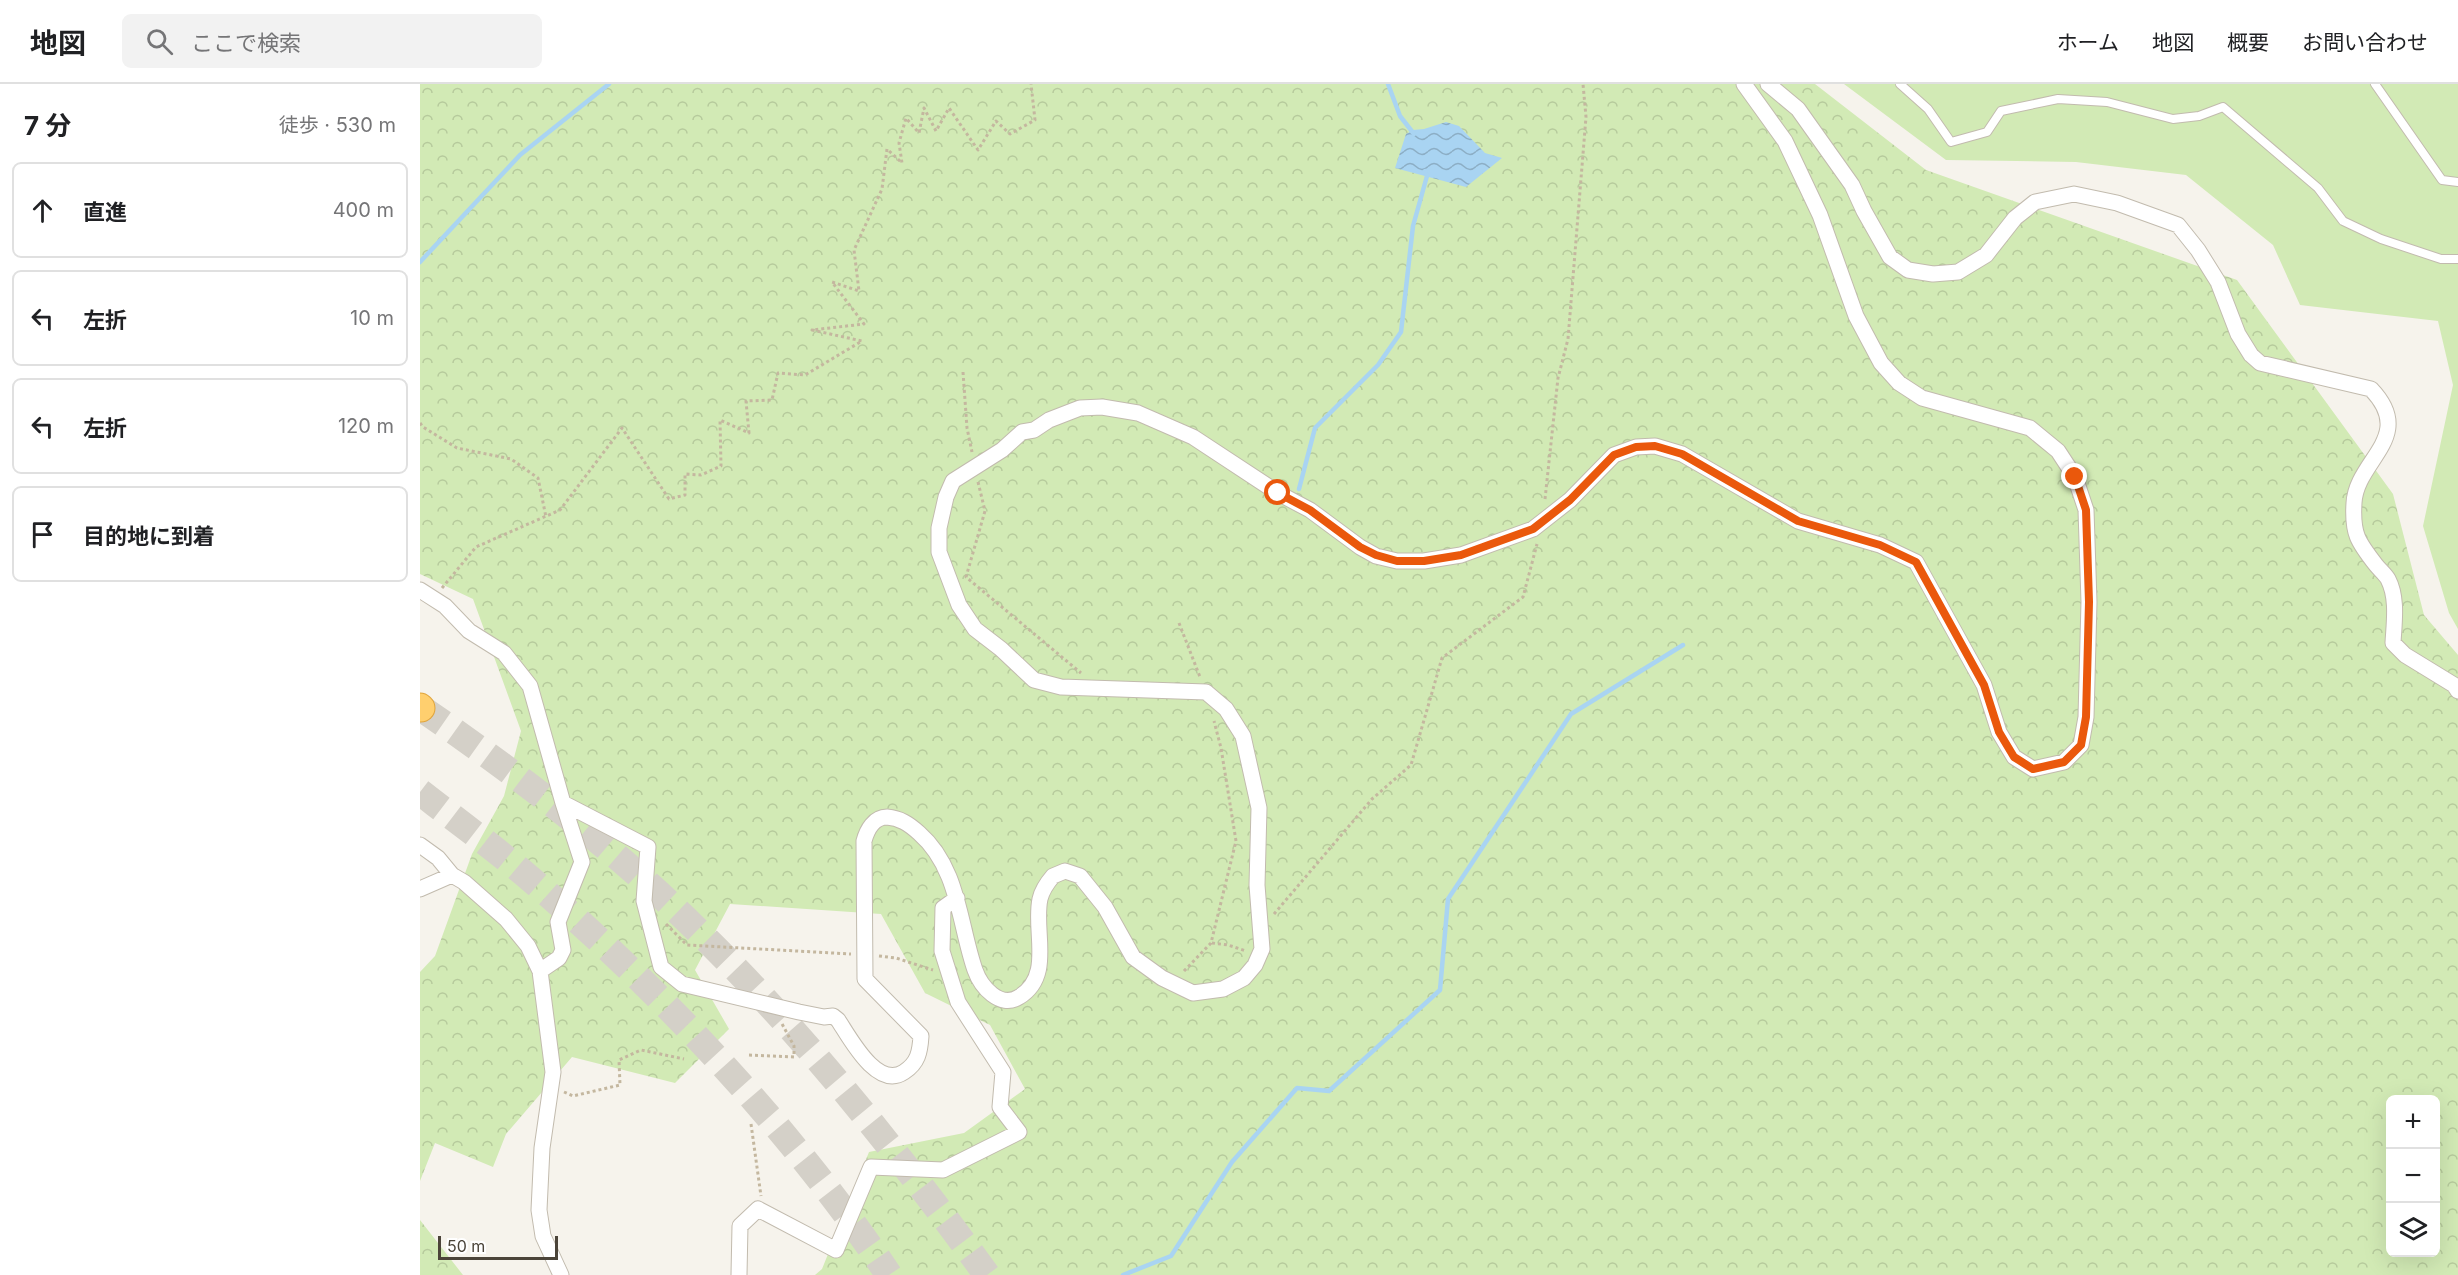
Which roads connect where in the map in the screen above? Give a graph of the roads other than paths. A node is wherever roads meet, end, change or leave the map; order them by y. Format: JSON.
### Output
{"nodes":[{"id":1,"x":1744,"y":84,"type":"edge"},
{"id":2,"x":1768,"y":84,"type":"edge"},
{"id":3,"x":1900,"y":84,"type":"edge"},
{"id":4,"x":2376,"y":84,"type":"edge"},
{"id":5,"x":2458,"y":182,"type":"edge"},
{"id":6,"x":2458,"y":259,"type":"edge"},
{"id":7,"x":420,"y":590,"type":"edge"},
{"id":8,"x":2458,"y":691,"type":"edge"},
{"id":9,"x":563,"y":803,"type":"junction"},
{"id":10,"x":420,"y":844,"type":"edge"},
{"id":11,"x":452,"y":875,"type":"junction"},
{"id":12,"x":420,"y":889,"type":"edge"},
{"id":13,"x":957,"y":898,"type":"junction"},
{"id":14,"x":540,"y":971,"type":"junction"},
{"id":15,"x":561,"y":1275,"type":"edge"},
{"id":16,"x":739,"y":1275,"type":"edge"}],
"edges":[{"from":1,"to":13,"type":"street"},
{"from":2,"to":8,"type":"street"},
{"from":3,"to":6,"type":"lane"},
{"from":4,"to":5,"type":"lane"},
{"from":7,"to":9,"type":"street"},
{"from":9,"to":13,"type":"street"},
{"from":9,"to":14,"type":"street"},
{"from":10,"to":11,"type":"street"},
{"from":11,"to":12,"type":"street"},
{"from":11,"to":14,"type":"street"},
{"from":13,"to":16,"type":"street"},
{"from":14,"to":15,"type":"street"}]}
